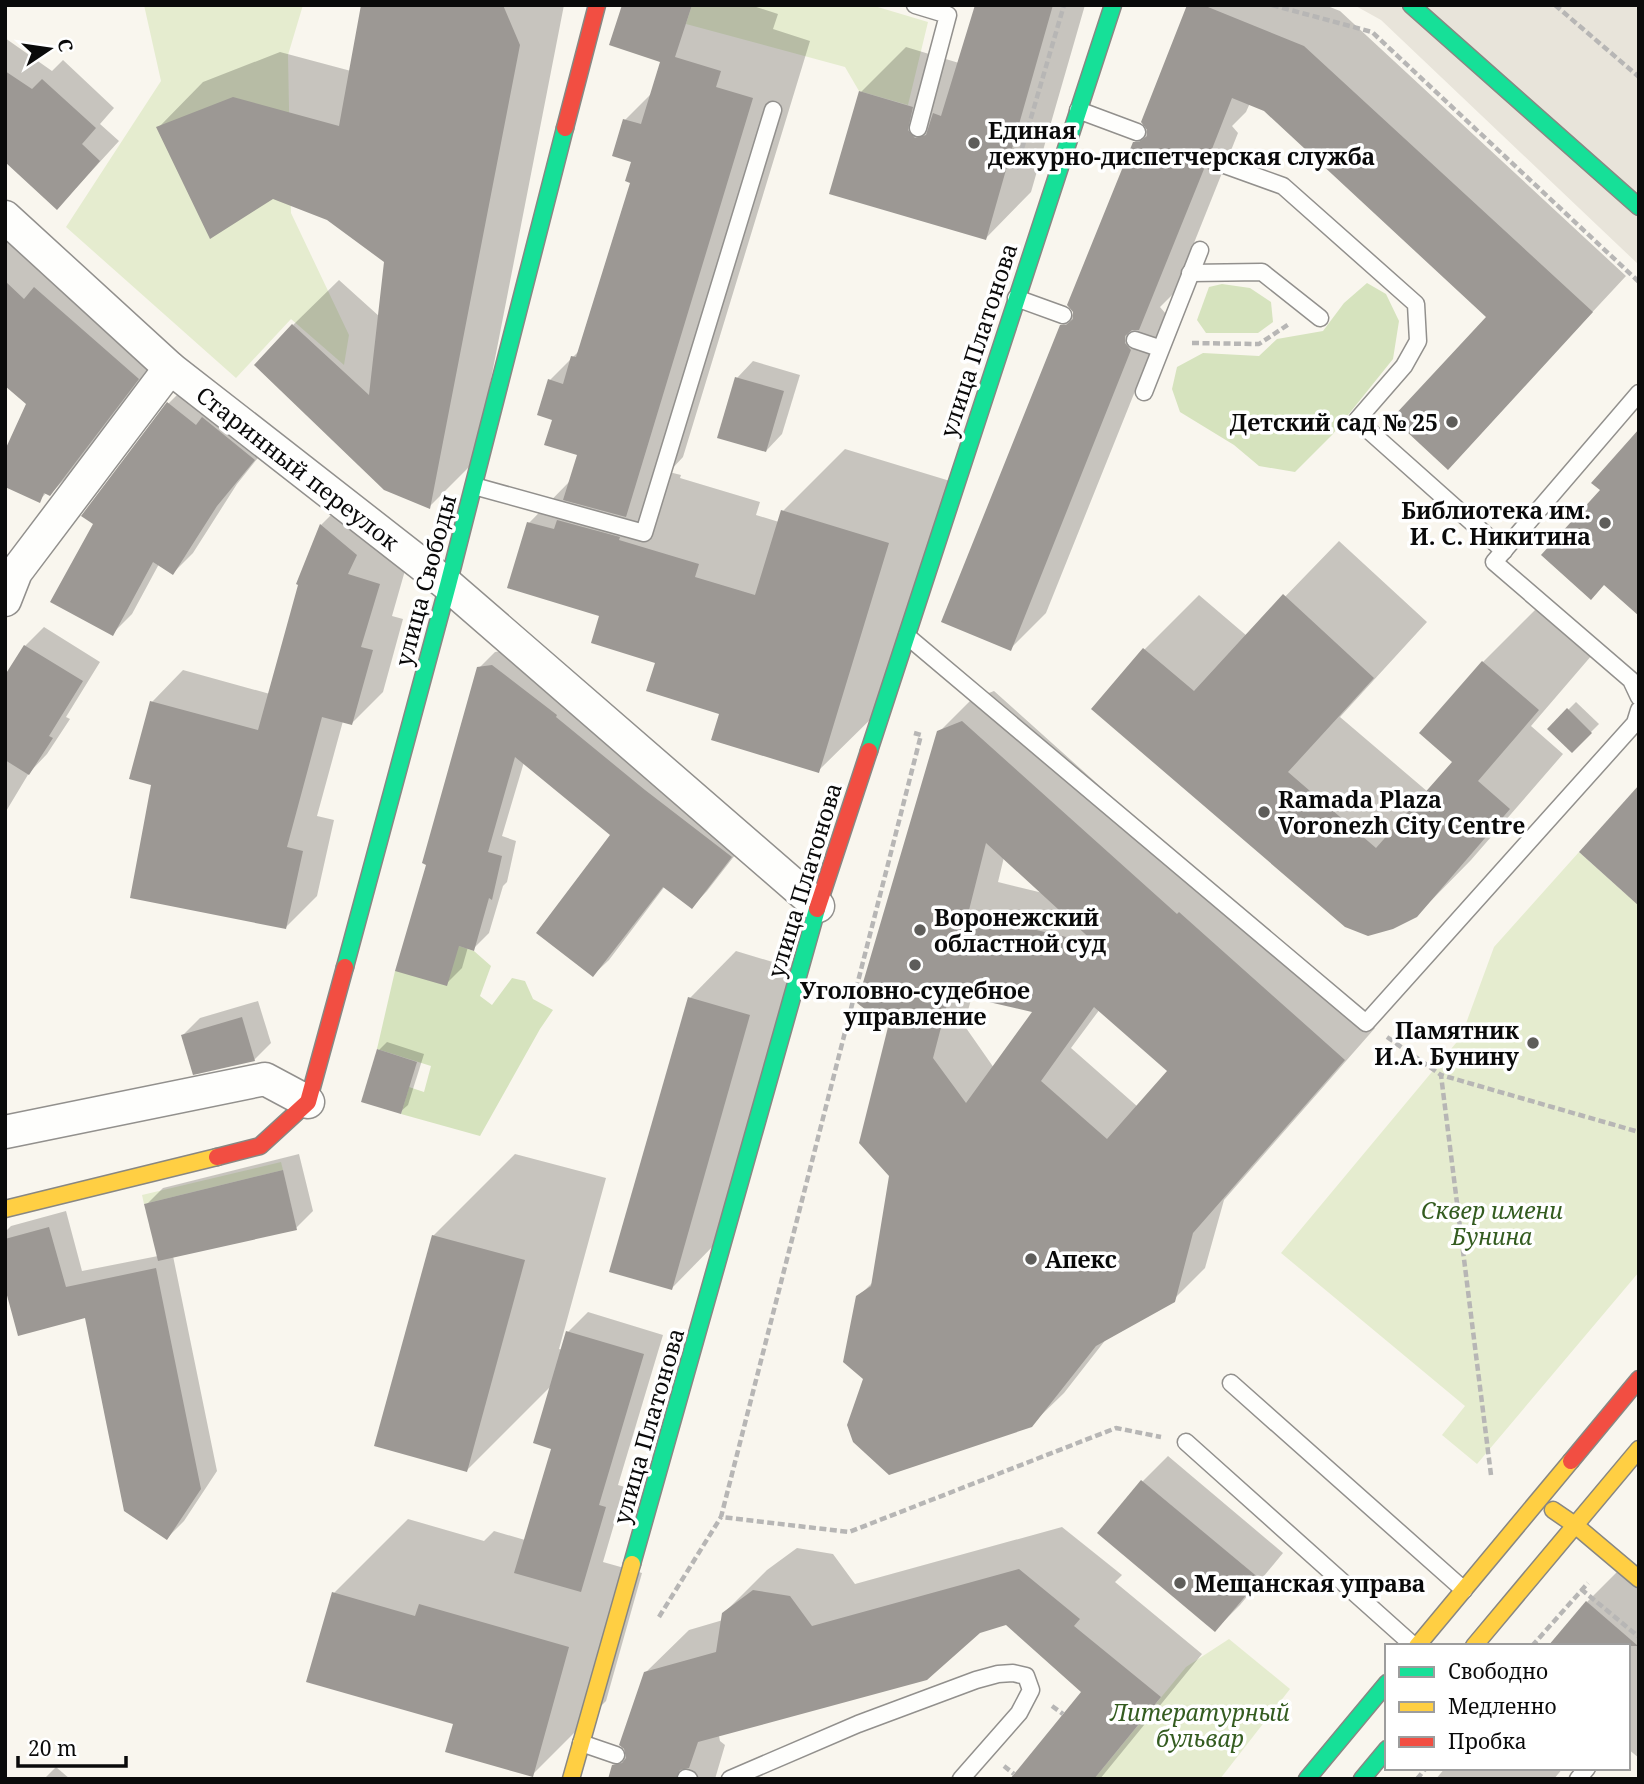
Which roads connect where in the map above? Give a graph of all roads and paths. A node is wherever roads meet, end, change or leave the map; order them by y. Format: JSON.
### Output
{"nodes":[{"id":1,"x":597,"y":5,"type":"edge"},
{"id":2,"x":915,"y":5,"type":"edge"},
{"id":3,"x":1112,"y":5,"type":"edge"},
{"id":4,"x":1272,"y":5,"type":"edge"},
{"id":5,"x":1410,"y":5,"type":"edge"},
{"id":6,"x":1555,"y":5,"type":"edge"},
{"id":7,"x":1639,"y":77,"type":"edge"},
{"id":8,"x":773,"y":110,"type":"dead end"},
{"id":9,"x":1078,"y":110,"type":"junction"},
{"id":10,"x":918,"y":128,"type":"dead end"},
{"id":11,"x":1137,"y":132,"type":"dead end"},
{"id":12,"x":1208,"y":159,"type":"dead end"},
{"id":13,"x":1639,"y":207,"type":"edge"},
{"id":14,"x":5,"y":217,"type":"edge"},
{"id":15,"x":1200,"y":250,"type":"dead end"},
{"id":16,"x":1190,"y":274,"type":"junction"},
{"id":17,"x":1639,"y":282,"type":"edge"},
{"id":18,"x":1016,"y":298,"type":"junction"},
{"id":19,"x":1315,"y":314,"type":"joint"},
{"id":20,"x":1063,"y":315,"type":"dead end"},
{"id":21,"x":1135,"y":340,"type":"dead end"},
{"id":22,"x":1160,"y":346,"type":"junction"},
{"id":23,"x":170,"y":368,"type":"junction"},
{"id":24,"x":1143,"y":392,"type":"dead end"},
{"id":25,"x":1639,"y":393,"type":"edge"},
{"id":26,"x":474,"y":486,"type":"junction"},
{"id":27,"x":1504,"y":551,"type":"junction"},
{"id":28,"x":448,"y":585,"type":"junction"},
{"id":29,"x":5,"y":600,"type":"edge"},
{"id":30,"x":906,"y":635,"type":"junction"},
{"id":31,"x":1639,"y":696,"type":"edge"},
{"id":32,"x":1639,"y":710,"type":"edge"},
{"id":33,"x":877,"y":722,"type":"junction"},
{"id":34,"x":818,"y":906,"type":"junction"},
{"id":35,"x":1366,"y":1023,"type":"junction"},
{"id":36,"x":1441,"y":1075,"type":"junction"},
{"id":37,"x":308,"y":1102,"type":"junction"},
{"id":38,"x":5,"y":1132,"type":"edge"},
{"id":39,"x":1639,"y":1132,"type":"edge"},
{"id":40,"x":5,"y":1209,"type":"edge"},
{"id":41,"x":1639,"y":1379,"type":"edge"},
{"id":42,"x":1231,"y":1383,"type":"dead end"},
{"id":43,"x":1186,"y":1442,"type":"joint"},
{"id":44,"x":1639,"y":1449,"type":"edge"},
{"id":45,"x":1491,"y":1475,"type":"dead end"},
{"id":46,"x":1538,"y":1500,"type":"junction"},
{"id":47,"x":1575,"y":1525,"type":"junction"},
{"id":48,"x":1639,"y":1579,"type":"edge"},
{"id":49,"x":1591,"y":1580,"type":"dead end"},
{"id":50,"x":1581,"y":1589,"type":"junction"},
{"id":51,"x":1464,"y":1590,"type":"junction"},
{"id":52,"x":1639,"y":1637,"type":"edge"},
{"id":53,"x":1414,"y":1644,"type":"edge"},
{"id":54,"x":1418,"y":1644,"type":"edge"},
{"id":55,"x":1476,"y":1644,"type":"edge"},
{"id":56,"x":1534,"y":1644,"type":"edge"},
{"id":57,"x":1385,"y":1685,"type":"edge"},
{"id":58,"x":581,"y":1743,"type":"junction"},
{"id":59,"x":1385,"y":1751,"type":"edge"},
{"id":60,"x":616,"y":1755,"type":"dead end"},
{"id":61,"x":571,"y":1779,"type":"edge"},
{"id":62,"x":730,"y":1779,"type":"edge"},
{"id":63,"x":961,"y":1779,"type":"edge"},
{"id":64,"x":1307,"y":1779,"type":"edge"},
{"id":65,"x":1362,"y":1779,"type":"edge"}],
"edges":[{"from":1,"to":26,"type":"street","name":"улица Свободы"},
{"from":2,"to":10,"type":"lane"},
{"from":3,"to":9,"type":"street","name":"улица Платонова"},
{"from":4,"to":17,"type":"path"},
{"from":5,"to":13,"type":"street"},
{"from":6,"to":7,"type":"path"},
{"from":8,"to":26,"type":"lane"},
{"from":9,"to":11,"type":"lane"},
{"from":9,"to":18,"type":"street","name":"улица Платонова"},
{"from":12,"to":27,"type":"lane"},
{"from":14,"to":23,"type":"street","name":"Старинный переулок"},
{"from":15,"to":16,"type":"lane"},
{"from":16,"to":19,"type":"lane"},
{"from":16,"to":22,"type":"lane"},
{"from":18,"to":20,"type":"lane"},
{"from":18,"to":30,"type":"street","name":"улица Платонова"},
{"from":19,"to":22,"type":"path"},
{"from":21,"to":22,"type":"lane"},
{"from":22,"to":24,"type":"lane"},
{"from":23,"to":28,"type":"street","name":"Старинный переулок"},
{"from":23,"to":29,"type":"street"},
{"from":25,"to":27,"type":"lane"},
{"from":26,"to":28,"type":"street","name":"улица Свободы"},
{"from":27,"to":31,"type":"lane"},
{"from":28,"to":34,"type":"street","name":"Старинный переулок"},
{"from":28,"to":37,"type":"street","name":"улица Свободы"},
{"from":30,"to":33,"type":"street","name":"улица Платонова"},
{"from":30,"to":35,"type":"lane"},
{"from":32,"to":35,"type":"lane"},
{"from":33,"to":34,"type":"street","name":"улица Платонова"},
{"from":33,"to":43,"type":"path"},
{"from":34,"to":58,"type":"street","name":"улица Платонова"},
{"from":35,"to":36,"type":"path"},
{"from":36,"to":39,"type":"path"},
{"from":36,"to":45,"type":"path"},
{"from":37,"to":38,"type":"street"},
{"from":37,"to":40,"type":"street"},
{"from":41,"to":46,"type":"street"},
{"from":42,"to":51,"type":"lane"},
{"from":43,"to":53,"type":"lane"},
{"from":44,"to":47,"type":"street"},
{"from":46,"to":47,"type":"street"},
{"from":46,"to":51,"type":"street"},
{"from":47,"to":48,"type":"street"},
{"from":47,"to":55,"type":"street"},
{"from":49,"to":50,"type":"path"},
{"from":50,"to":52,"type":"path"},
{"from":50,"to":56,"type":"path"},
{"from":51,"to":54,"type":"street"},
{"from":57,"to":64,"type":"street"},
{"from":58,"to":60,"type":"lane"},
{"from":58,"to":61,"type":"street","name":"улица Платонова"},
{"from":59,"to":65,"type":"street"},
{"from":62,"to":63,"type":"lane"}]}
